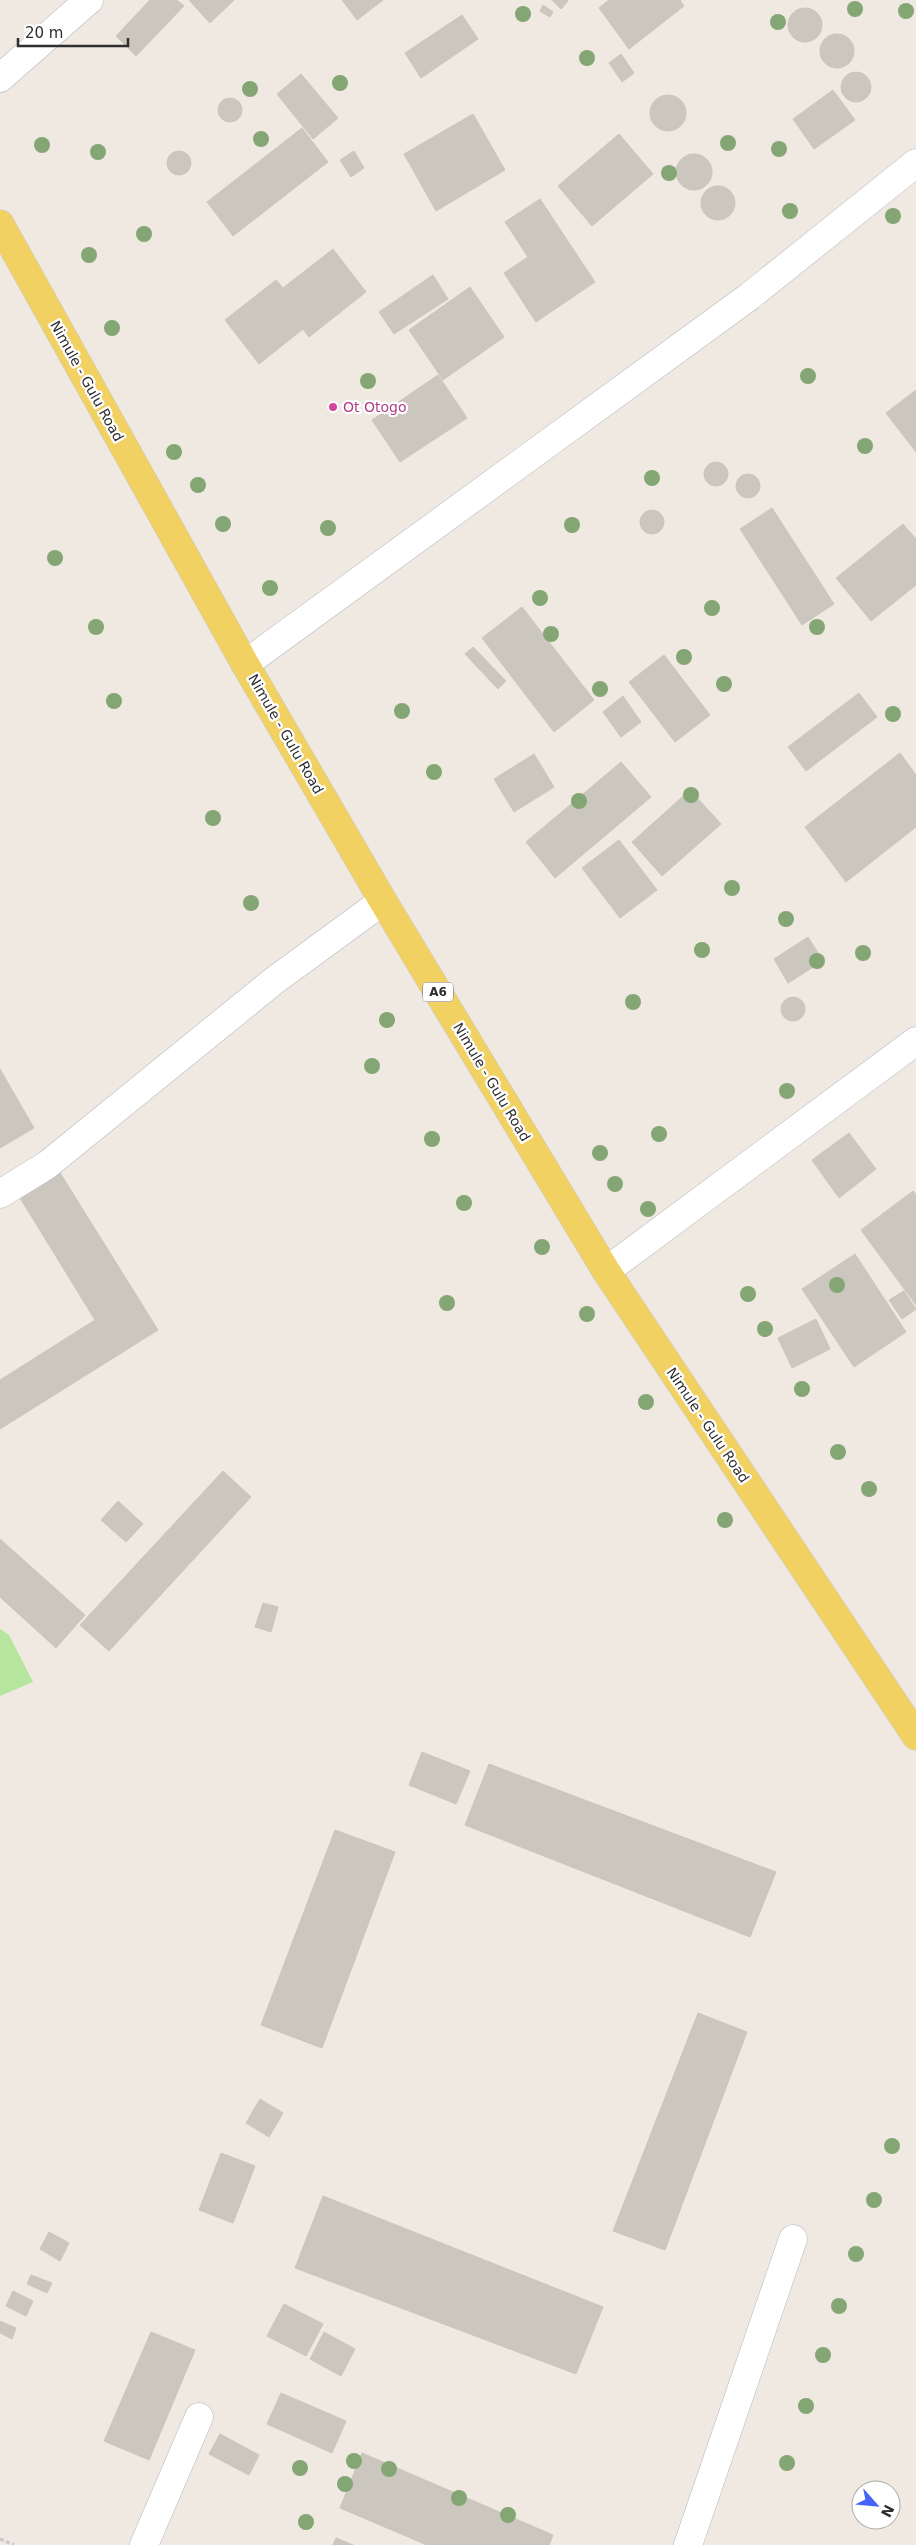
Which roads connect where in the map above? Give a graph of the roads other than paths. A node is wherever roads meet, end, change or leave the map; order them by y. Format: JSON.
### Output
{"nodes":[{"id":1,"x":90,"y":0,"type":"edge"},
{"id":2,"x":0,"y":78,"type":"edge"},
{"id":3,"x":916,"y":163,"type":"edge"},
{"id":4,"x":0,"y":224,"type":"edge"},
{"id":5,"x":245,"y":664,"type":"junction"},
{"id":6,"x":383,"y":901,"type":"junction"},
{"id":7,"x":916,"y":1041,"type":"edge"},
{"id":8,"x":0,"y":1194,"type":"edge"},
{"id":9,"x":606,"y":1272,"type":"junction"},
{"id":10,"x":916,"y":1736,"type":"edge"},
{"id":11,"x":793,"y":2239,"type":"dead end"},
{"id":12,"x":199,"y":2417,"type":"dead end"},
{"id":13,"x":144,"y":2545,"type":"edge"},
{"id":14,"x":688,"y":2545,"type":"edge"}],
"edges":[{"from":1,"to":2,"type":"street"},
{"from":3,"to":5,"type":"street"},
{"from":4,"to":5,"type":"main road","name":"Nimule - Gulu Road","number":"A6"},
{"from":5,"to":6,"type":"main road","name":"Nimule - Gulu Road","number":"A6"},
{"from":6,"to":8,"type":"street"},
{"from":6,"to":9,"type":"main road","name":"Nimule - Gulu Road","number":"A6"},
{"from":7,"to":9,"type":"street"},
{"from":9,"to":10,"type":"main road","name":"Nimule - Gulu Road","number":"A6"},
{"from":11,"to":14,"type":"street"},
{"from":12,"to":13,"type":"street"}]}
